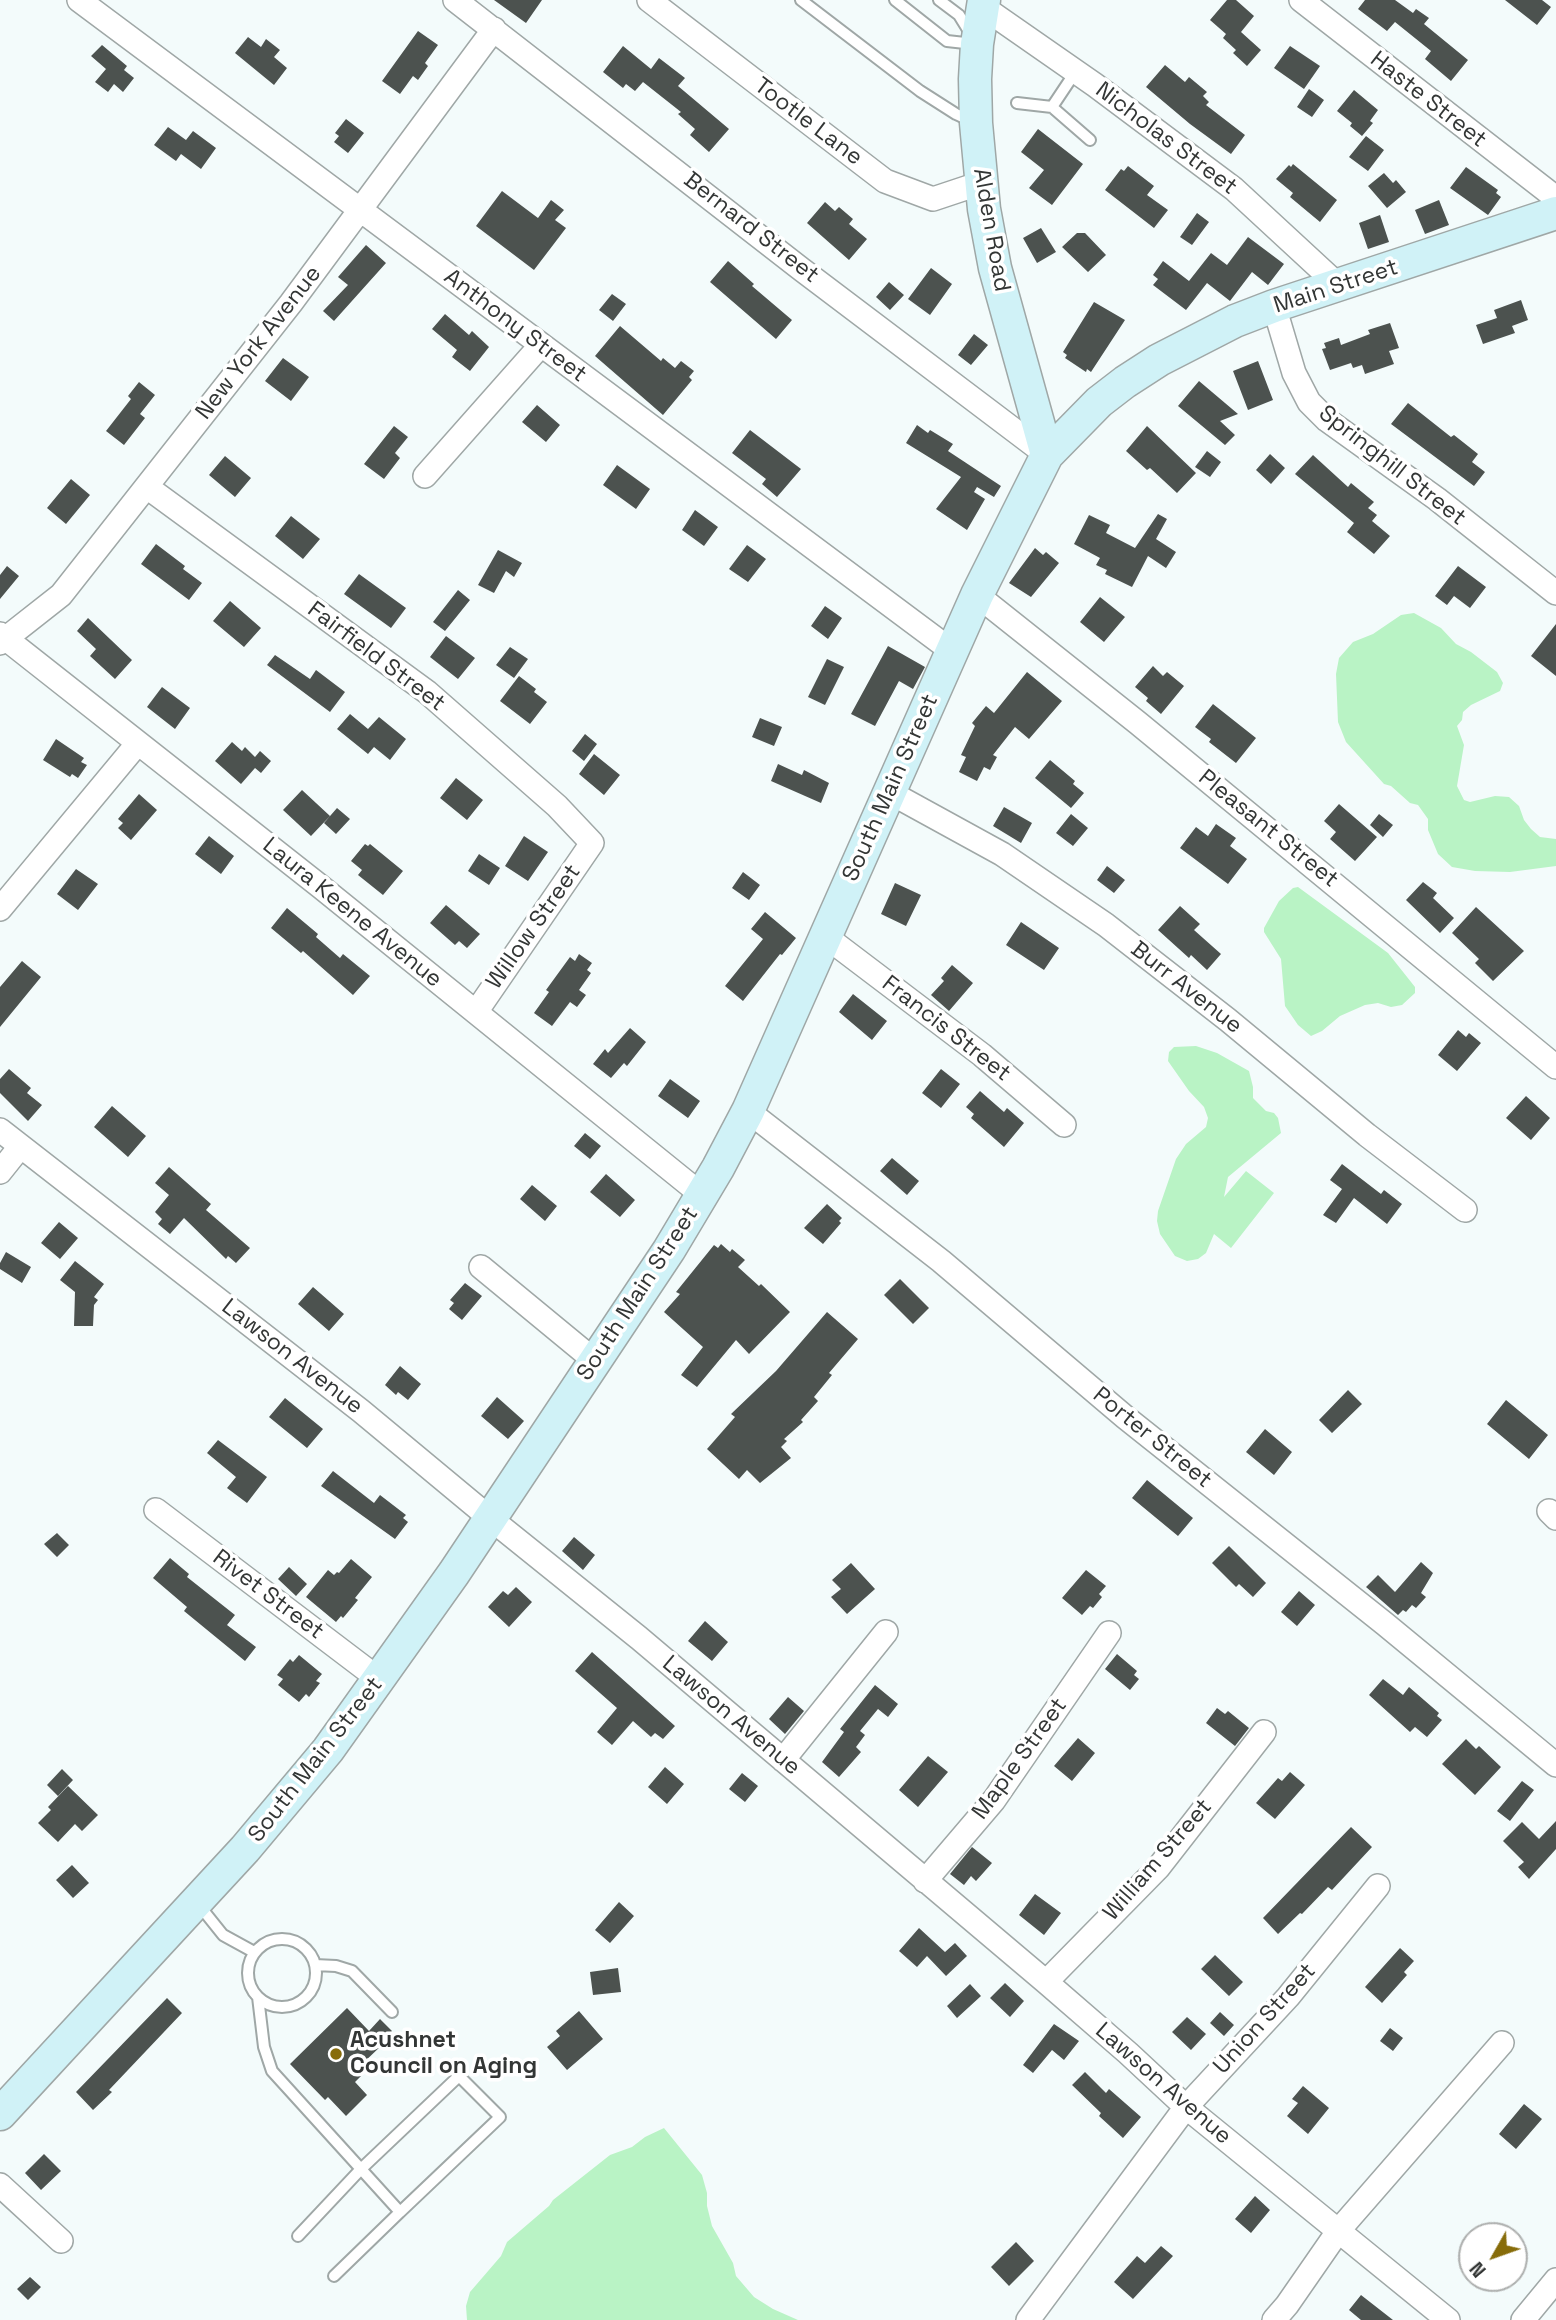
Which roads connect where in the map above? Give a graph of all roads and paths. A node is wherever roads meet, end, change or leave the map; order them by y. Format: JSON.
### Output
{"nodes":[{"id":1,"x":79,"y":0,"type":"edge"},
{"id":2,"x":455,"y":0,"type":"edge"},
{"id":3,"x":649,"y":0,"type":"edge"},
{"id":4,"x":801,"y":0,"type":"edge"},
{"id":5,"x":895,"y":0,"type":"edge"},
{"id":6,"x":939,"y":0,"type":"edge"},
{"id":7,"x":1301,"y":0,"type":"edge"},
{"id":8,"x":983,"y":3,"type":"edge"},
{"id":9,"x":494,"y":29,"type":"junction"},
{"id":10,"x":977,"y":44,"type":"junction"},
{"id":11,"x":1076,"y":71,"type":"junction"},
{"id":12,"x":1017,"y":103,"type":"dead end"},
{"id":13,"x":1052,"y":107,"type":"junction"},
{"id":14,"x":976,"y":123,"type":"junction"},
{"id":15,"x":1090,"y":140,"type":"dead end"},
{"id":16,"x":981,"y":183,"type":"junction"},
{"id":17,"x":1556,"y":198,"type":"edge"},
{"id":18,"x":362,"y":210,"type":"junction"},
{"id":19,"x":1556,"y":213,"type":"edge"},
{"id":20,"x":1339,"y":286,"type":"junction"},
{"id":21,"x":1274,"y":306,"type":"junction"},
{"id":22,"x":541,"y":345,"type":"junction"},
{"id":23,"x":1125,"y":382,"type":"joint"},
{"id":24,"x":1048,"y":455,"type":"junction"},
{"id":25,"x":425,"y":476,"type":"dead end"},
{"id":26,"x":147,"y":486,"type":"junction"},
{"id":27,"x":1556,"y":593,"type":"edge"},
{"id":28,"x":977,"y":595,"type":"junction"},
{"id":29,"x":2,"y":638,"type":"edge"},
{"id":30,"x":951,"y":651,"type":"junction"},
{"id":31,"x":138,"y":743,"type":"junction"},
{"id":32,"x":889,"y":792,"type":"junction"},
{"id":33,"x":592,"y":843,"type":"joint"},
{"id":34,"x":0,"y":909,"type":"edge"},
{"id":35,"x":825,"y":936,"type":"junction"},
{"id":36,"x":475,"y":1012,"type":"junction"},
{"id":37,"x":1556,"y":1067,"type":"edge"},
{"id":38,"x":748,"y":1111,"type":"junction"},
{"id":39,"x":1064,"y":1125,"type":"dead end"},
{"id":40,"x":0,"y":1130,"type":"edge"},
{"id":41,"x":20,"y":1147,"type":"junction"},
{"id":42,"x":0,"y":1172,"type":"edge"},
{"id":43,"x":702,"y":1195,"type":"junction"},
{"id":44,"x":1465,"y":1210,"type":"dead end"},
{"id":45,"x":481,"y":1267,"type":"dead end"},
{"id":46,"x":595,"y":1361,"type":"junction"},
{"id":47,"x":156,"y":1510,"type":"dead end"},
{"id":48,"x":491,"y":1520,"type":"junction"},
{"id":49,"x":886,"y":1632,"type":"dead end"},
{"id":50,"x":1109,"y":1633,"type":"dead end"},
{"id":51,"x":380,"y":1680,"type":"junction"},
{"id":52,"x":1264,"y":1732,"type":"dead end"},
{"id":53,"x":783,"y":1760,"type":"junction"},
{"id":54,"x":1556,"y":1765,"type":"edge"},
{"id":55,"x":925,"y":1881,"type":"junction"},
{"id":56,"x":1378,"y":1886,"type":"dead end"},
{"id":57,"x":197,"y":1902,"type":"junction"},
{"id":58,"x":254,"y":1952,"type":"junction"},
{"id":59,"x":315,"y":1965,"type":"junction"},
{"id":60,"x":1046,"y":1982,"type":"junction"},
{"id":61,"x":258,"y":1997,"type":"junction"},
{"id":62,"x":393,"y":2012,"type":"dead end"},
{"id":63,"x":1502,"y":2043,"type":"dead end"},
{"id":64,"x":1186,"y":2107,"type":"junction"},
{"id":65,"x":0,"y":2114,"type":"edge"},
{"id":66,"x":361,"y":2169,"type":"junction"},
{"id":67,"x":0,"y":2185,"type":"edge"},
{"id":68,"x":400,"y":2212,"type":"junction"},
{"id":69,"x":1339,"y":2230,"type":"junction"},
{"id":70,"x":298,"y":2236,"type":"dead end"},
{"id":71,"x":61,"y":2241,"type":"dead end"},
{"id":72,"x":334,"y":2276,"type":"dead end"},
{"id":73,"x":1556,"y":2280,"type":"edge"},
{"id":74,"x":1028,"y":2320,"type":"edge"},
{"id":75,"x":1274,"y":2320,"type":"edge"},
{"id":76,"x":1448,"y":2320,"type":"edge"},
{"id":77,"x":1523,"y":2320,"type":"edge"}],
"edges":[{"from":1,"to":18,"type":"street","name":"Anthony Street"},
{"from":2,"to":9,"type":"street","name":"Bernard Street"},
{"from":3,"to":16,"type":"street","name":"Tootle Lane"},
{"from":4,"to":14,"type":"lane"},
{"from":5,"to":10,"type":"lane"},
{"from":6,"to":10,"type":"lane"},
{"from":7,"to":17,"type":"street","name":"Haste Street"},
{"from":8,"to":10,"type":"main road","name":"Alden Road"},
{"from":8,"to":11,"type":"street","name":"Nicholas Street"},
{"from":9,"to":18,"type":"street","name":"New York Avenue"},
{"from":9,"to":24,"type":"street","name":"Bernard Street"},
{"from":10,"to":14,"type":"main road","name":"Alden Road"},
{"from":11,"to":13,"type":"lane"},
{"from":11,"to":20,"type":"street","name":"Nicholas Street"},
{"from":12,"to":13,"type":"lane"},
{"from":13,"to":15,"type":"lane"},
{"from":14,"to":16,"type":"main road","name":"Alden Road"},
{"from":16,"to":24,"type":"main road","name":"Alden Road"},
{"from":18,"to":22,"type":"street","name":"Anthony Street"},
{"from":18,"to":26,"type":"street","name":"New York Avenue"},
{"from":19,"to":20,"type":"main road","name":"Main Street"},
{"from":20,"to":21,"type":"main road","name":"Main Street"},
{"from":21,"to":23,"type":"main road","name":"Main Street"},
{"from":21,"to":27,"type":"street","name":"Springhill Street"},
{"from":22,"to":25,"type":"street"},
{"from":22,"to":30,"type":"street","name":"Anthony Street"},
{"from":23,"to":24,"type":"main road","name":"South Main Street"},
{"from":24,"to":28,"type":"main road","name":"South Main Street"},
{"from":26,"to":29,"type":"street","name":"New York Avenue"},
{"from":26,"to":33,"type":"street","name":"Fairfield Street"},
{"from":28,"to":30,"type":"main road","name":"South Main Street"},
{"from":28,"to":37,"type":"street","name":"Pleasant Street"},
{"from":29,"to":31,"type":"street","name":"Laura Keene Avenue"},
{"from":30,"to":32,"type":"main road","name":"South Main Street"},
{"from":31,"to":34,"type":"street"},
{"from":31,"to":36,"type":"street","name":"Laura Keene Avenue"},
{"from":32,"to":35,"type":"main road","name":"South Main Street"},
{"from":32,"to":44,"type":"street","name":"Burr Avenue"},
{"from":33,"to":36,"type":"street","name":"Willow Street"},
{"from":35,"to":38,"type":"main road","name":"South Main Street"},
{"from":35,"to":39,"type":"street","name":"Francis Street"},
{"from":36,"to":43,"type":"street","name":"Laura Keene Avenue"},
{"from":38,"to":43,"type":"main road","name":"South Main Street"},
{"from":38,"to":54,"type":"street","name":"Porter Street"},
{"from":40,"to":41,"type":"street","name":"Lawson Avenue"},
{"from":41,"to":42,"type":"street"},
{"from":41,"to":48,"type":"street","name":"Lawson Avenue"},
{"from":43,"to":46,"type":"main road","name":"South Main Street"},
{"from":45,"to":46,"type":"street"},
{"from":46,"to":48,"type":"main road","name":"South Main Street"},
{"from":47,"to":51,"type":"street","name":"Rivet Street"},
{"from":48,"to":51,"type":"main road","name":"South Main Street"},
{"from":48,"to":53,"type":"street","name":"Lawson Avenue"},
{"from":49,"to":53,"type":"street"},
{"from":50,"to":55,"type":"street","name":"Maple Street"},
{"from":51,"to":57,"type":"main road","name":"South Main Street"},
{"from":52,"to":60,"type":"street","name":"William Street"},
{"from":53,"to":55,"type":"street","name":"Lawson Avenue"},
{"from":55,"to":60,"type":"street","name":"Lawson Avenue"},
{"from":56,"to":64,"type":"street","name":"Union Street"},
{"from":57,"to":58,"type":"lane"},
{"from":57,"to":65,"type":"main road","name":"South Main Street"},
{"from":58,"to":59,"type":"lane"},
{"from":58,"to":61,"type":"lane"},
{"from":59,"to":61,"type":"lane"},
{"from":59,"to":62,"type":"lane"},
{"from":60,"to":64,"type":"street","name":"Lawson Avenue"},
{"from":61,"to":66,"type":"lane"},
{"from":63,"to":69,"type":"street"},
{"from":64,"to":69,"type":"street","name":"Lawson Avenue"},
{"from":64,"to":74,"type":"street","name":"Union Street"},
{"from":66,"to":68,"type":"lane"},
{"from":66,"to":68,"type":"lane"},
{"from":66,"to":70,"type":"lane"},
{"from":67,"to":71,"type":"street"},
{"from":68,"to":72,"type":"lane"},
{"from":69,"to":75,"type":"street"},
{"from":69,"to":76,"type":"street","name":"Lawson Avenue"},
{"from":73,"to":77,"type":"street"}]}
